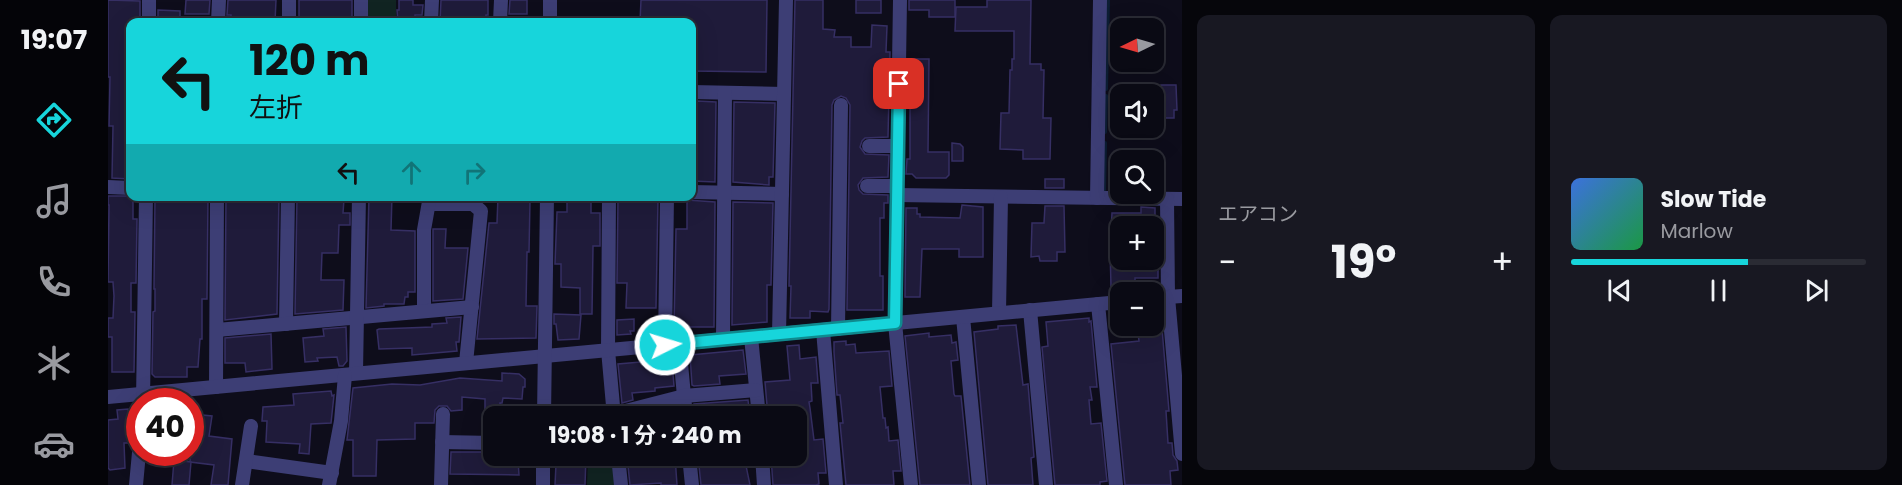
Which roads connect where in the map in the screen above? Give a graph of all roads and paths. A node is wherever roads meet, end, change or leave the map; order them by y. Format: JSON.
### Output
{"nodes":[{"id":1,"x":149,"y":0,"type":"edge"},
{"id":2,"x":219,"y":0,"type":"edge"},
{"id":3,"x":290,"y":0,"type":"edge"},
{"id":4,"x":361,"y":0,"type":"edge"},
{"id":5,"x":432,"y":0,"type":"edge"},
{"id":6,"x":501,"y":0,"type":"edge"},
{"id":7,"x":550,"y":0,"type":"edge"},
{"id":8,"x":786,"y":0,"type":"edge"},
{"id":9,"x":900,"y":0,"type":"edge"},
{"id":10,"x":1100,"y":0,"type":"edge"},
{"id":11,"x":148,"y":18,"type":"edge"},
{"id":12,"x":219,"y":18,"type":"edge"},
{"id":13,"x":289,"y":18,"type":"edge"},
{"id":14,"x":361,"y":18,"type":"edge"},
{"id":15,"x":431,"y":18,"type":"edge"},
{"id":16,"x":500,"y":18,"type":"edge"},
{"id":17,"x":550,"y":18,"type":"edge"},
{"id":18,"x":696,"y":92,"type":"edge"},
{"id":19,"x":725,"y":93,"type":"junction"},
{"id":20,"x":784,"y":94,"type":"junction"},
{"id":21,"x":841,"y":105,"type":"dead end"},
{"id":22,"x":869,"y":146,"type":"dead end"},
{"id":23,"x":898,"y":146,"type":"junction"},
{"id":24,"x":867,"y":186,"type":"dead end"},
{"id":25,"x":108,"y":188,"type":"edge"},
{"id":26,"x":126,"y":188,"type":"edge"},
{"id":27,"x":897,"y":191,"type":"junction"},
{"id":28,"x":696,"y":192,"type":"edge"},
{"id":29,"x":724,"y":193,"type":"junction"},
{"id":30,"x":782,"y":194,"type":"junction"},
{"id":31,"x":1001,"y":197,"type":"junction"},
{"id":32,"x":1097,"y":198,"type":"junction"},
{"id":33,"x":1167,"y":199,"type":"junction"},
{"id":34,"x":1182,"y":199,"type":"edge"},
{"id":35,"x":146,"y":201,"type":"edge"},
{"id":36,"x":217,"y":201,"type":"edge"},
{"id":37,"x":288,"y":201,"type":"edge"},
{"id":38,"x":359,"y":201,"type":"edge"},
{"id":39,"x":430,"y":201,"type":"edge"},
{"id":40,"x":441,"y":201,"type":"edge"},
{"id":41,"x":547,"y":201,"type":"edge"},
{"id":42,"x":609,"y":201,"type":"edge"},
{"id":43,"x":667,"y":201,"type":"edge"},
{"id":44,"x":1175,"y":296,"type":"edge"},
{"id":45,"x":1110,"y":303,"type":"edge"},
{"id":46,"x":1098,"y":304,"type":"junction"},
{"id":47,"x":472,"y":307,"type":"junction"},
{"id":48,"x":1030,"y":310,"type":"junction"},
{"id":49,"x":424,"y":311,"type":"junction"},
{"id":50,"x":999,"y":313,"type":"junction"},
{"id":51,"x":357,"y":317,"type":"junction"},
{"id":52,"x":963,"y":317,"type":"junction"},
{"id":53,"x":895,"y":323,"type":"junction"},
{"id":54,"x":286,"y":324,"type":"junction"},
{"id":55,"x":838,"y":329,"type":"junction"},
{"id":56,"x":217,"y":330,"type":"junction"},
{"id":57,"x":823,"y":330,"type":"junction"},
{"id":58,"x":779,"y":334,"type":"junction"},
{"id":59,"x":751,"y":337,"type":"junction"},
{"id":60,"x":723,"y":339,"type":"junction"},
{"id":61,"x":672,"y":344,"type":"junction"},
{"id":62,"x":608,"y":350,"type":"junction"},
{"id":63,"x":545,"y":356,"type":"junction"},
{"id":64,"x":466,"y":363,"type":"junction"},
{"id":65,"x":350,"y":374,"type":"junction"},
{"id":66,"x":216,"y":387,"type":"junction"},
{"id":67,"x":143,"y":388,"type":"edge"},
{"id":68,"x":204,"y":389,"type":"edge"},
{"id":69,"x":756,"y":390,"type":"junction"},
{"id":70,"x":684,"y":396,"type":"junction"},
{"id":71,"x":108,"y":397,"type":"edge"},
{"id":72,"x":126,"y":398,"type":"edge"},
{"id":73,"x":544,"y":406,"type":"edge"},
{"id":74,"x":613,"y":406,"type":"edge"},
{"id":75,"x":647,"y":406,"type":"edge"},
{"id":76,"x":685,"y":406,"type":"edge"},
{"id":77,"x":758,"y":406,"type":"edge"},
{"id":78,"x":443,"y":414,"type":"dead end"},
{"id":79,"x":251,"y":426,"type":"dead end"},
{"id":80,"x":442,"y":442,"type":"junction"},
{"id":81,"x":483,"y":443,"type":"edge"},
{"id":82,"x":1182,"y":454,"type":"edge"},
{"id":83,"x":246,"y":461,"type":"junction"},
{"id":84,"x":138,"y":466,"type":"edge"},
{"id":85,"x":543,"y":466,"type":"edge"},
{"id":86,"x":619,"y":466,"type":"edge"},
{"id":87,"x":690,"y":466,"type":"edge"},
{"id":88,"x":763,"y":466,"type":"edge"},
{"id":89,"x":330,"y":479,"type":"edge"},
{"id":90,"x":137,"y":484,"type":"edge"},
{"id":91,"x":242,"y":485,"type":"edge"},
{"id":92,"x":441,"y":485,"type":"edge"},
{"id":93,"x":543,"y":485,"type":"edge"},
{"id":94,"x":621,"y":485,"type":"edge"},
{"id":95,"x":692,"y":485,"type":"edge"},
{"id":96,"x":764,"y":485,"type":"edge"},
{"id":97,"x":836,"y":485,"type":"edge"},
{"id":98,"x":910,"y":485,"type":"edge"},
{"id":99,"x":979,"y":485,"type":"edge"},
{"id":100,"x":1046,"y":485,"type":"edge"},
{"id":101,"x":1116,"y":485,"type":"edge"}],
"edges":[{"from":1,"to":11,"type":"street"},
{"from":2,"to":12,"type":"street"},
{"from":3,"to":13,"type":"street"},
{"from":4,"to":14,"type":"street"},
{"from":5,"to":15,"type":"street"},
{"from":6,"to":16,"type":"street"},
{"from":7,"to":17,"type":"street"},
{"from":8,"to":20,"type":"street"},
{"from":9,"to":23,"type":"street"},
{"from":10,"to":32,"type":"street"},
{"from":18,"to":19,"type":"street"},
{"from":19,"to":20,"type":"street"},
{"from":19,"to":29,"type":"street"},
{"from":20,"to":30,"type":"street"},
{"from":21,"to":55,"type":"street"},
{"from":22,"to":23,"type":"street"},
{"from":23,"to":27,"type":"street"},
{"from":24,"to":27,"type":"street"},
{"from":25,"to":26,"type":"street"},
{"from":27,"to":31,"type":"street"},
{"from":27,"to":53,"type":"street"},
{"from":28,"to":29,"type":"street"},
{"from":29,"to":30,"type":"street"},
{"from":29,"to":60,"type":"street"},
{"from":30,"to":58,"type":"street"},
{"from":31,"to":32,"type":"street"},
{"from":31,"to":50,"type":"street"},
{"from":32,"to":33,"type":"street"},
{"from":33,"to":34,"type":"street"},
{"from":33,"to":44,"type":"street"},
{"from":35,"to":67,"type":"street"},
{"from":36,"to":56,"type":"street"},
{"from":37,"to":54,"type":"street"},
{"from":38,"to":51,"type":"street"},
{"from":39,"to":49,"type":"street"},
{"from":40,"to":47,"type":"street"},
{"from":41,"to":63,"type":"street"},
{"from":42,"to":62,"type":"street"},
{"from":43,"to":61,"type":"street"},
{"from":44,"to":82,"type":"street"},
{"from":45,"to":46,"type":"street"},
{"from":46,"to":48,"type":"street"},
{"from":46,"to":101,"type":"street"},
{"from":47,"to":49,"type":"street"},
{"from":47,"to":64,"type":"street"},
{"from":48,"to":50,"type":"street"},
{"from":48,"to":100,"type":"street"},
{"from":49,"to":51,"type":"street"},
{"from":50,"to":52,"type":"street"},
{"from":51,"to":54,"type":"street"},
{"from":51,"to":65,"type":"street"},
{"from":52,"to":53,"type":"street"},
{"from":52,"to":99,"type":"street"},
{"from":53,"to":55,"type":"street"},
{"from":53,"to":98,"type":"street"},
{"from":54,"to":56,"type":"street"},
{"from":55,"to":57,"type":"street"},
{"from":56,"to":66,"type":"street"},
{"from":57,"to":58,"type":"street"},
{"from":57,"to":97,"type":"street"},
{"from":58,"to":59,"type":"street"},
{"from":59,"to":60,"type":"street"},
{"from":59,"to":69,"type":"street"},
{"from":60,"to":61,"type":"street"},
{"from":61,"to":62,"type":"street"},
{"from":61,"to":70,"type":"street"},
{"from":62,"to":63,"type":"street"},
{"from":62,"to":74,"type":"street"},
{"from":63,"to":64,"type":"street"},
{"from":63,"to":73,"type":"street"},
{"from":64,"to":65,"type":"street"},
{"from":65,"to":66,"type":"street"},
{"from":65,"to":89,"type":"street"},
{"from":66,"to":68,"type":"street"},
{"from":69,"to":70,"type":"street"},
{"from":69,"to":77,"type":"street"},
{"from":70,"to":75,"type":"street"},
{"from":70,"to":76,"type":"street"},
{"from":71,"to":72,"type":"street"},
{"from":78,"to":80,"type":"street"},
{"from":79,"to":83,"type":"street"},
{"from":80,"to":81,"type":"street"},
{"from":80,"to":92,"type":"street"},
{"from":83,"to":89,"type":"street"},
{"from":83,"to":91,"type":"street"},
{"from":84,"to":90,"type":"street"},
{"from":85,"to":93,"type":"street"},
{"from":86,"to":94,"type":"street"},
{"from":87,"to":95,"type":"street"},
{"from":88,"to":96,"type":"street"}]}
